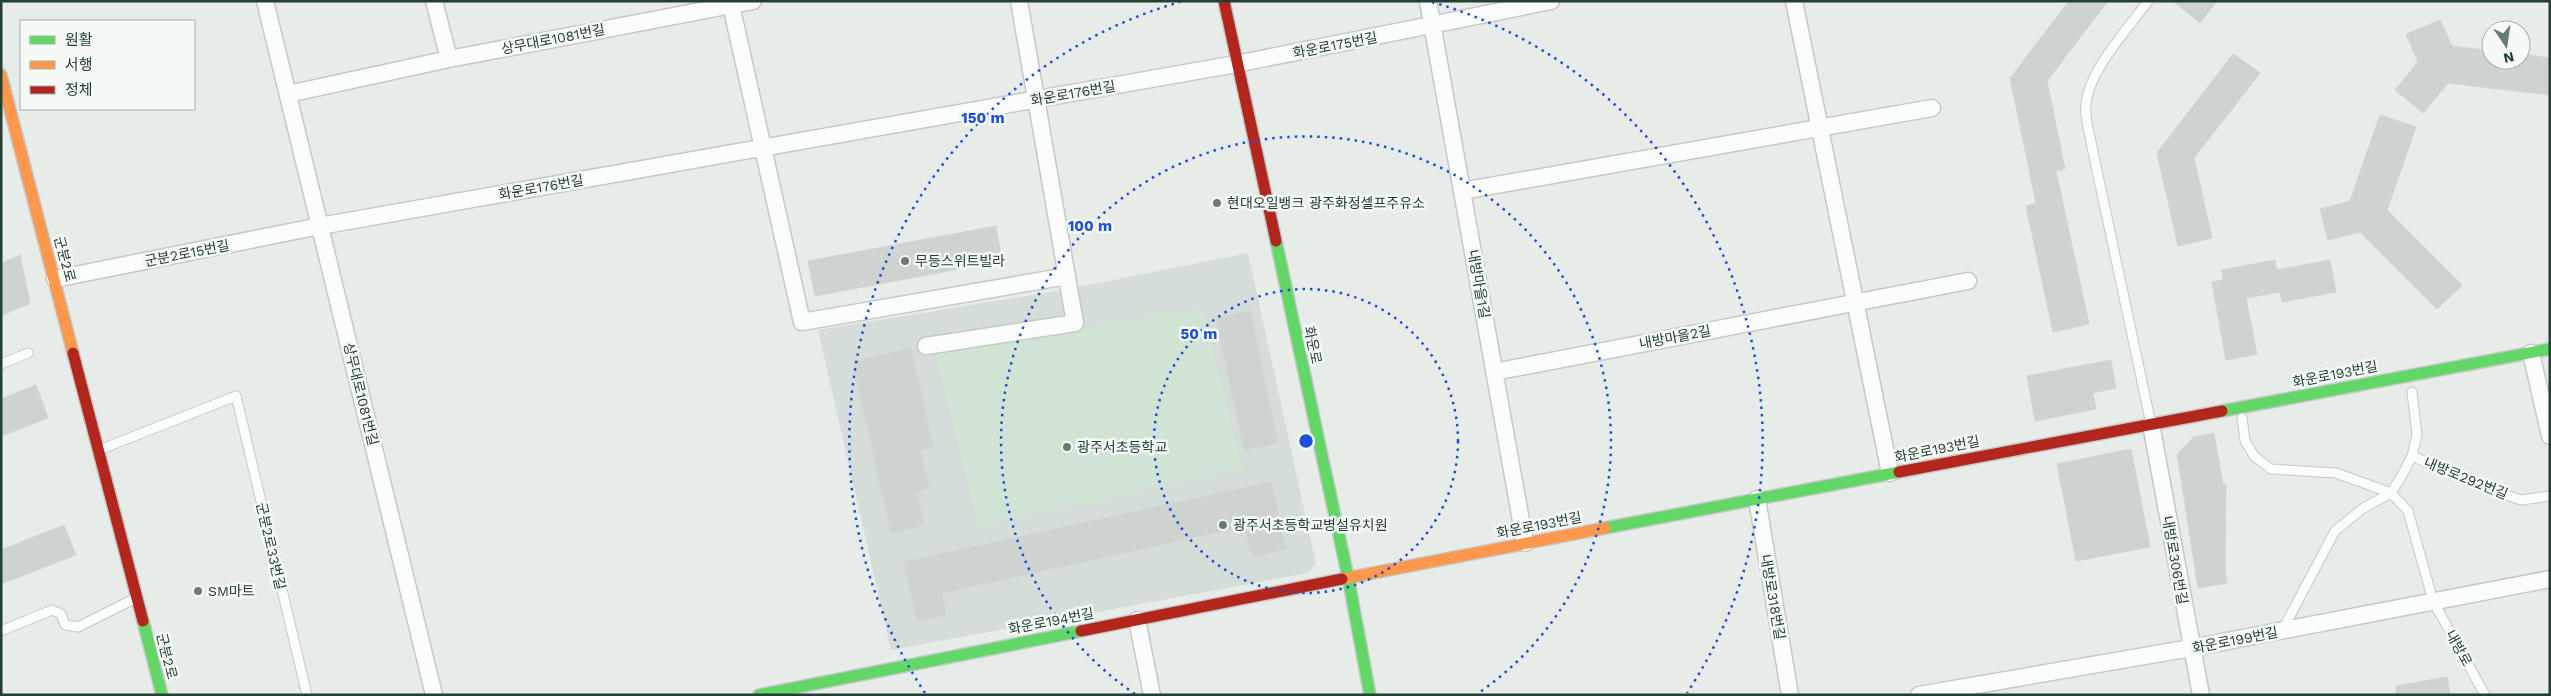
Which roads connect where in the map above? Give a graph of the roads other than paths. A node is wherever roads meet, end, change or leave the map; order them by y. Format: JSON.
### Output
{"nodes":[{"id":1,"x":265,"y":1,"type":"edge"},
{"id":2,"x":434,"y":1,"type":"edge"},
{"id":3,"x":753,"y":1,"type":"edge"},
{"id":4,"x":1019,"y":1,"type":"edge"},
{"id":5,"x":1224,"y":1,"type":"edge"},
{"id":6,"x":1428,"y":1,"type":"edge"},
{"id":7,"x":1551,"y":1,"type":"edge"},
{"id":8,"x":1794,"y":1,"type":"edge"},
{"id":9,"x":2148,"y":1,"type":"edge"},
{"id":10,"x":731,"y":6,"type":"junction"},
{"id":11,"x":1433,"y":26,"type":"junction"},
{"id":12,"x":449,"y":59,"type":"junction"},
{"id":13,"x":1236,"y":64,"type":"junction"},
{"id":14,"x":1,"y":75,"type":"edge"},
{"id":15,"x":288,"y":94,"type":"junction"},
{"id":16,"x":1036,"y":99,"type":"junction"},
{"id":17,"x":1932,"y":108,"type":"dead end"},
{"id":18,"x":1821,"y":128,"type":"junction"},
{"id":19,"x":762,"y":148,"type":"junction"},
{"id":20,"x":1462,"y":191,"type":"junction"},
{"id":21,"x":320,"y":226,"type":"junction"},
{"id":22,"x":55,"y":279,"type":"junction"},
{"id":23,"x":1968,"y":281,"type":"dead end"},
{"id":24,"x":1068,"y":283,"type":"junction"},
{"id":25,"x":1856,"y":302,"type":"junction"},
{"id":26,"x":926,"y":346,"type":"dead end"},
{"id":27,"x":2550,"y":350,"type":"edge"},
{"id":28,"x":28,"y":353,"type":"dead end"},
{"id":29,"x":2531,"y":353,"type":"junction"},
{"id":30,"x":1,"y":364,"type":"edge"},
{"id":31,"x":1494,"y":372,"type":"junction"},
{"id":32,"x":2412,"y":392,"type":"dead end"},
{"id":33,"x":2242,"y":418,"type":"dead end"},
{"id":34,"x":2151,"y":424,"type":"junction"},
{"id":35,"x":2550,"y":436,"type":"edge"},
{"id":36,"x":100,"y":450,"type":"junction"},
{"id":37,"x":2412,"y":456,"type":"junction"},
{"id":38,"x":1890,"y":473,"type":"junction"},
{"id":39,"x":2391,"y":493,"type":"junction"},
{"id":40,"x":2550,"y":496,"type":"edge"},
{"id":41,"x":1757,"y":499,"type":"junction"},
{"id":42,"x":1525,"y":543,"type":"junction"},
{"id":43,"x":1348,"y":577,"type":"junction"},
{"id":44,"x":2550,"y":579,"type":"edge"},
{"id":45,"x":137,"y":598,"type":"junction"},
{"id":46,"x":2433,"y":601,"type":"junction"},
{"id":47,"x":1137,"y":620,"type":"junction"},
{"id":48,"x":1,"y":631,"type":"edge"},
{"id":49,"x":2282,"y":631,"type":"junction"},
{"id":50,"x":2191,"y":648,"type":"junction"},
{"id":51,"x":809,"y":690,"type":"edge"},
{"id":52,"x":162,"y":695,"type":"edge"},
{"id":53,"x":307,"y":695,"type":"edge"},
{"id":54,"x":434,"y":695,"type":"edge"},
{"id":55,"x":759,"y":695,"type":"edge"},
{"id":56,"x":1152,"y":695,"type":"edge"},
{"id":57,"x":1370,"y":695,"type":"edge"},
{"id":58,"x":1790,"y":695,"type":"edge"},
{"id":59,"x":1919,"y":695,"type":"edge"},
{"id":60,"x":2201,"y":695,"type":"edge"},
{"id":61,"x":2485,"y":695,"type":"edge"}],
"edges":[{"from":1,"to":15,"type":"street","name":"상무대로1081번길"},
{"from":2,"to":12,"type":"street"},
{"from":3,"to":10,"type":"street","name":"상무대로1081번길"},
{"from":4,"to":16,"type":"street"},
{"from":5,"to":13,"type":"street","name":"화운로"},
{"from":6,"to":11,"type":"street"},
{"from":7,"to":11,"type":"street","name":"화운로175번길"},
{"from":8,"to":18,"type":"street"},
{"from":9,"to":34,"type":"lane"},
{"from":10,"to":12,"type":"street","name":"상무대로1081번길"},
{"from":10,"to":19,"type":"street"},
{"from":11,"to":13,"type":"street","name":"화운로175번길"},
{"from":11,"to":20,"type":"street","name":"내방마을1길"},
{"from":12,"to":15,"type":"street","name":"상무대로1081번길"},
{"from":13,"to":16,"type":"street","name":"화운로176번길"},
{"from":13,"to":43,"type":"street","name":"화운로"},
{"from":14,"to":22,"type":"street","name":"군분2로"},
{"from":15,"to":21,"type":"street","name":"상무대로1081번길"},
{"from":16,"to":19,"type":"street","name":"화운로176번길"},
{"from":16,"to":24,"type":"street"},
{"from":17,"to":18,"type":"street"},
{"from":18,"to":20,"type":"street"},
{"from":18,"to":25,"type":"street"},
{"from":19,"to":21,"type":"street","name":"화운로176번길"},
{"from":19,"to":24,"type":"street"},
{"from":20,"to":31,"type":"street","name":"내방마을1길"},
{"from":21,"to":22,"type":"street","name":"군분2로15번길"},
{"from":21,"to":54,"type":"street","name":"상무대로1081번길"},
{"from":22,"to":36,"type":"street","name":"군분2로"},
{"from":23,"to":25,"type":"street","name":"내방마을2길"},
{"from":24,"to":26,"type":"street"},
{"from":25,"to":31,"type":"street","name":"내방마을2길"},
{"from":25,"to":38,"type":"street"},
{"from":27,"to":29,"type":"street","name":"화운로193번길"},
{"from":28,"to":30,"type":"lane"},
{"from":29,"to":34,"type":"street","name":"화운로193번길"},
{"from":29,"to":35,"type":"street"},
{"from":31,"to":42,"type":"street","name":"내방마을1길"},
{"from":32,"to":37,"type":"lane"},
{"from":33,"to":39,"type":"lane"},
{"from":34,"to":38,"type":"street","name":"화운로193번길"},
{"from":34,"to":50,"type":"street","name":"내방로306번길"},
{"from":36,"to":45,"type":"street","name":"군분2로"},
{"from":36,"to":53,"type":"lane","name":"군분2로33번길"},
{"from":37,"to":39,"type":"lane"},
{"from":37,"to":40,"type":"lane","name":"내방로292번길"},
{"from":38,"to":41,"type":"street","name":"화운로193번길"},
{"from":39,"to":46,"type":"lane"},
{"from":39,"to":49,"type":"lane"},
{"from":41,"to":42,"type":"street","name":"화운로193번길"},
{"from":41,"to":58,"type":"street","name":"내방로318번길"},
{"from":42,"to":43,"type":"street","name":"화운로193번길"},
{"from":43,"to":47,"type":"street","name":"화운로194번길"},
{"from":43,"to":57,"type":"street","name":"화운로"},
{"from":44,"to":46,"type":"street","name":"화운로199번길"},
{"from":45,"to":48,"type":"lane"},
{"from":45,"to":52,"type":"street","name":"군분2로"},
{"from":46,"to":49,"type":"street","name":"화운로199번길"},
{"from":46,"to":61,"type":"lane","name":"내방로"},
{"from":47,"to":51,"type":"street","name":"화운로194번길"},
{"from":47,"to":56,"type":"street"},
{"from":49,"to":50,"type":"street","name":"화운로199번길"},
{"from":50,"to":59,"type":"street","name":"화운로199번길"},
{"from":50,"to":60,"type":"street","name":"내방로306번길"},
{"from":51,"to":55,"type":"street","name":"화운로194번길"}]}
